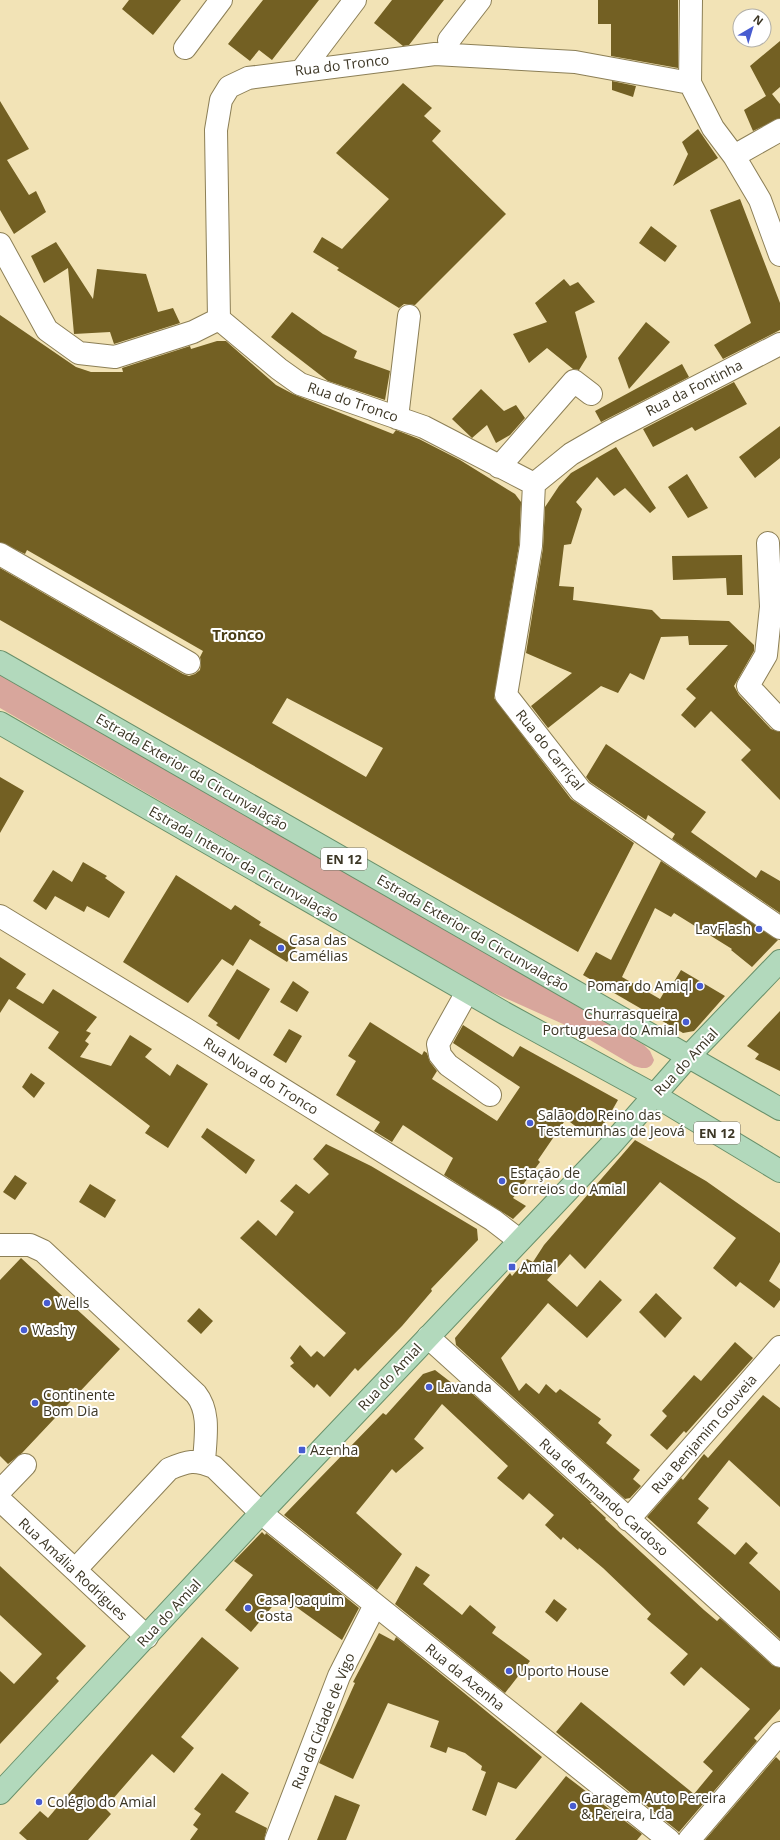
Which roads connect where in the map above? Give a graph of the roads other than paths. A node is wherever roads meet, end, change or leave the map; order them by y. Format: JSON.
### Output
{"nodes":[{"id":1,"x":221,"y":0,"type":"edge"},
{"id":2,"x":355,"y":0,"type":"edge"},
{"id":3,"x":480,"y":0,"type":"edge"},
{"id":4,"x":691,"y":0,"type":"edge"},
{"id":5,"x":449,"y":40,"type":"dead end"},
{"id":6,"x":185,"y":48,"type":"dead end"},
{"id":7,"x":302,"y":70,"type":"junction"},
{"id":8,"x":690,"y":83,"type":"junction"},
{"id":9,"x":780,"y":130,"type":"edge"},
{"id":10,"x":734,"y":156,"type":"junction"},
{"id":11,"x":0,"y":244,"type":"edge"},
{"id":12,"x":780,"y":255,"type":"edge"},
{"id":13,"x":409,"y":316,"type":"dead end"},
{"id":14,"x":219,"y":319,"type":"junction"},
{"id":15,"x":780,"y":344,"type":"edge"},
{"id":16,"x":591,"y":394,"type":"dead end"},
{"id":17,"x":397,"y":418,"type":"junction"},
{"id":18,"x":499,"y":467,"type":"junction"},
{"id":19,"x":534,"y":484,"type":"junction"},
{"id":20,"x":768,"y":543,"type":"dead end"},
{"id":21,"x":0,"y":554,"type":"edge"},
{"id":22,"x":0,"y":662,"type":"edge"},
{"id":23,"x":189,"y":663,"type":"dead end"},
{"id":24,"x":780,"y":720,"type":"edge"},
{"id":25,"x":0,"y":723,"type":"edge"},
{"id":26,"x":0,"y":916,"type":"edge"},
{"id":27,"x":780,"y":928,"type":"edge"},
{"id":28,"x":780,"y":961,"type":"edge"},
{"id":29,"x":467,"y":992,"type":"junction"},
{"id":30,"x":688,"y":1057,"type":"junction"},
{"id":31,"x":490,"y":1095,"type":"dead end"},
{"id":32,"x":654,"y":1096,"type":"junction"},
{"id":33,"x":780,"y":1109,"type":"edge"},
{"id":34,"x":780,"y":1171,"type":"edge"},
{"id":35,"x":519,"y":1240,"type":"junction"},
{"id":36,"x":0,"y":1245,"type":"edge"},
{"id":37,"x":45,"y":1269,"type":"dead end"},
{"id":38,"x":128,"y":1330,"type":"junction"},
{"id":39,"x":428,"y":1337,"type":"junction"},
{"id":40,"x":780,"y":1347,"type":"edge"},
{"id":41,"x":204,"y":1463,"type":"junction"},
{"id":42,"x":25,"y":1465,"type":"dead end"},
{"id":43,"x":0,"y":1491,"type":"edge"},
{"id":44,"x":0,"y":1500,"type":"edge"},
{"id":45,"x":261,"y":1513,"type":"junction"},
{"id":46,"x":628,"y":1520,"type":"junction"},
{"id":47,"x":75,"y":1570,"type":"junction"},
{"id":48,"x":375,"y":1605,"type":"junction"},
{"id":49,"x":147,"y":1637,"type":"junction"},
{"id":50,"x":780,"y":1656,"type":"edge"},
{"id":51,"x":780,"y":1733,"type":"edge"},
{"id":52,"x":0,"y":1793,"type":"edge"},
{"id":53,"x":662,"y":1838,"type":"edge"},
{"id":54,"x":276,"y":1840,"type":"edge"},
{"id":55,"x":689,"y":1840,"type":"edge"}],
"edges":[{"from":1,"to":6,"type":"street"},
{"from":2,"to":7,"type":"street"},
{"from":3,"to":5,"type":"street"},
{"from":4,"to":8,"type":"street"},
{"from":7,"to":8,"type":"street","name":"Rua do Tronco"},
{"from":7,"to":14,"type":"street","name":"Rua do Tronco"},
{"from":8,"to":10,"type":"street"},
{"from":9,"to":10,"type":"street"},
{"from":10,"to":12,"type":"street"},
{"from":11,"to":14,"type":"street"},
{"from":13,"to":17,"type":"street"},
{"from":14,"to":17,"type":"street","name":"Rua do Tronco"},
{"from":15,"to":19,"type":"street","name":"Rua da Fontinha"},
{"from":16,"to":18,"type":"street"},
{"from":17,"to":18,"type":"street","name":"Rua do Tronco"},
{"from":18,"to":19,"type":"street","name":"Rua do Tronco"},
{"from":19,"to":27,"type":"street","name":"Rua do Carriçal"},
{"from":20,"to":24,"type":"street"},
{"from":21,"to":23,"type":"street"},
{"from":22,"to":30,"type":"main road","name":"Estrada Exterior da Circunvalação","number":"EN 12"},
{"from":25,"to":29,"type":"main road","name":"Estrada Interior da Circunvalação","number":"EN 12"},
{"from":26,"to":35,"type":"street","name":"Rua Nova do Tronco"},
{"from":28,"to":30,"type":"main road","name":"Rua do Amial"},
{"from":29,"to":31,"type":"street"},
{"from":29,"to":32,"type":"main road","name":"Estrada Interior da Circunvalação","number":"EN 12"},
{"from":30,"to":32,"type":"main road","name":"Rua do Amial"},
{"from":30,"to":33,"type":"main road","name":"Estrada Exterior da Circunvalação","number":"EN 12"},
{"from":32,"to":34,"type":"main road","name":"Estrada Interior da Circunvalação","number":"EN 12"},
{"from":32,"to":35,"type":"main road","name":"Rua do Amial"},
{"from":35,"to":39,"type":"main road","name":"Rua do Amial"},
{"from":36,"to":38,"type":"street"},
{"from":37,"to":38,"type":"street"},
{"from":38,"to":41,"type":"street"},
{"from":39,"to":45,"type":"main road","name":"Rua do Amial"},
{"from":39,"to":46,"type":"street","name":"Rua de Armando Cardoso"},
{"from":40,"to":46,"type":"street","name":"Rua Benjamim Gouveia"},
{"from":41,"to":45,"type":"street","name":"Rua da Azenha"},
{"from":41,"to":47,"type":"street"},
{"from":42,"to":43,"type":"street"},
{"from":44,"to":47,"type":"street","name":"Rua Amália Rodrigues"},
{"from":45,"to":48,"type":"street","name":"Rua da Azenha"},
{"from":45,"to":49,"type":"main road","name":"Rua do Amial"},
{"from":46,"to":50,"type":"street","name":"Rua de Armando Cardoso"},
{"from":47,"to":49,"type":"street","name":"Rua Amália Rodrigues"},
{"from":48,"to":53,"type":"street","name":"Rua da Azenha"},
{"from":48,"to":54,"type":"street","name":"Rua da Cidade de Vigo"},
{"from":49,"to":52,"type":"main road","name":"Rua do Amial"},
{"from":51,"to":55,"type":"street"}]}
